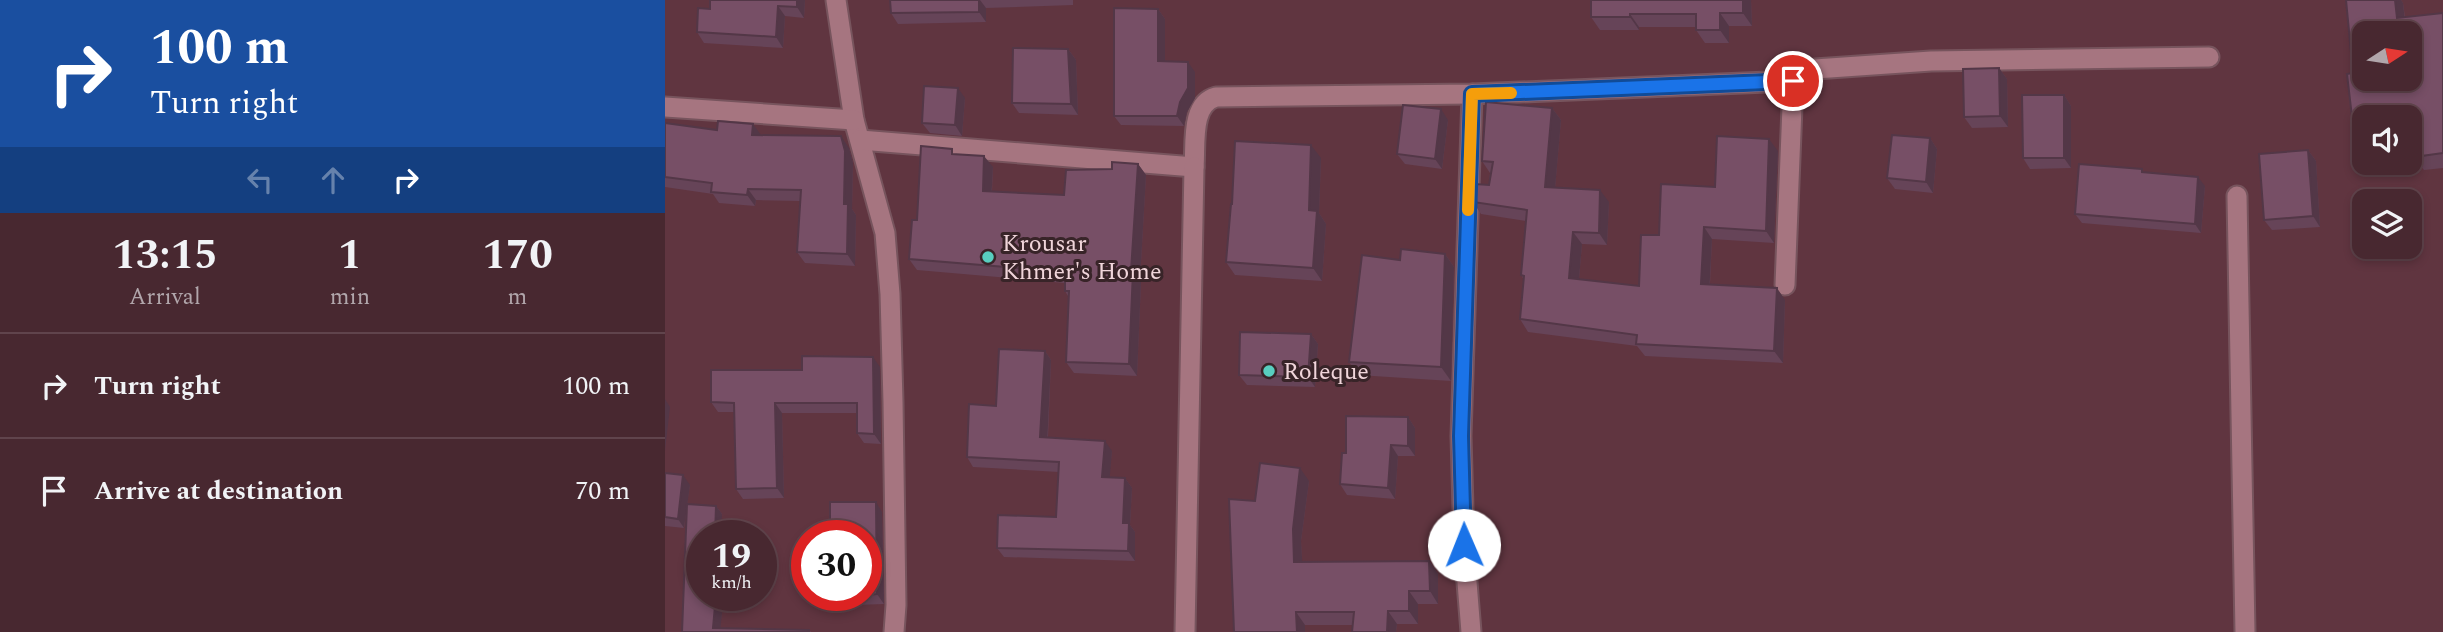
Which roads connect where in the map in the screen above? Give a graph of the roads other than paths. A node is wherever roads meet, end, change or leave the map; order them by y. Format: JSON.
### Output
{"nodes":[{"id":1,"x":836,"y":0,"type":"edge"},
{"id":2,"x":2209,"y":57,"type":"dead end"},
{"id":3,"x":1793,"y":81,"type":"junction"},
{"id":4,"x":1472,"y":94,"type":"junction"},
{"id":5,"x":665,"y":107,"type":"edge"},
{"id":6,"x":854,"y":120,"type":"junction"},
{"id":7,"x":860,"y":140,"type":"junction"},
{"id":8,"x":1194,"y":167,"type":"junction"},
{"id":9,"x":2237,"y":196,"type":"dead end"},
{"id":10,"x":1785,"y":285,"type":"dead end"},
{"id":11,"x":894,"y":632,"type":"edge"},
{"id":12,"x":1185,"y":632,"type":"edge"},
{"id":13,"x":1471,"y":632,"type":"edge"},
{"id":14,"x":2245,"y":632,"type":"edge"}],
"edges":[{"from":1,"to":6,"type":"street"},
{"from":2,"to":3,"type":"street"},
{"from":3,"to":4,"type":"street"},
{"from":3,"to":10,"type":"street"},
{"from":4,"to":8,"type":"street"},
{"from":4,"to":13,"type":"street"},
{"from":5,"to":6,"type":"street"},
{"from":6,"to":7,"type":"street"},
{"from":7,"to":8,"type":"street"},
{"from":7,"to":11,"type":"street"},
{"from":8,"to":12,"type":"street"},
{"from":9,"to":14,"type":"street"}]}
